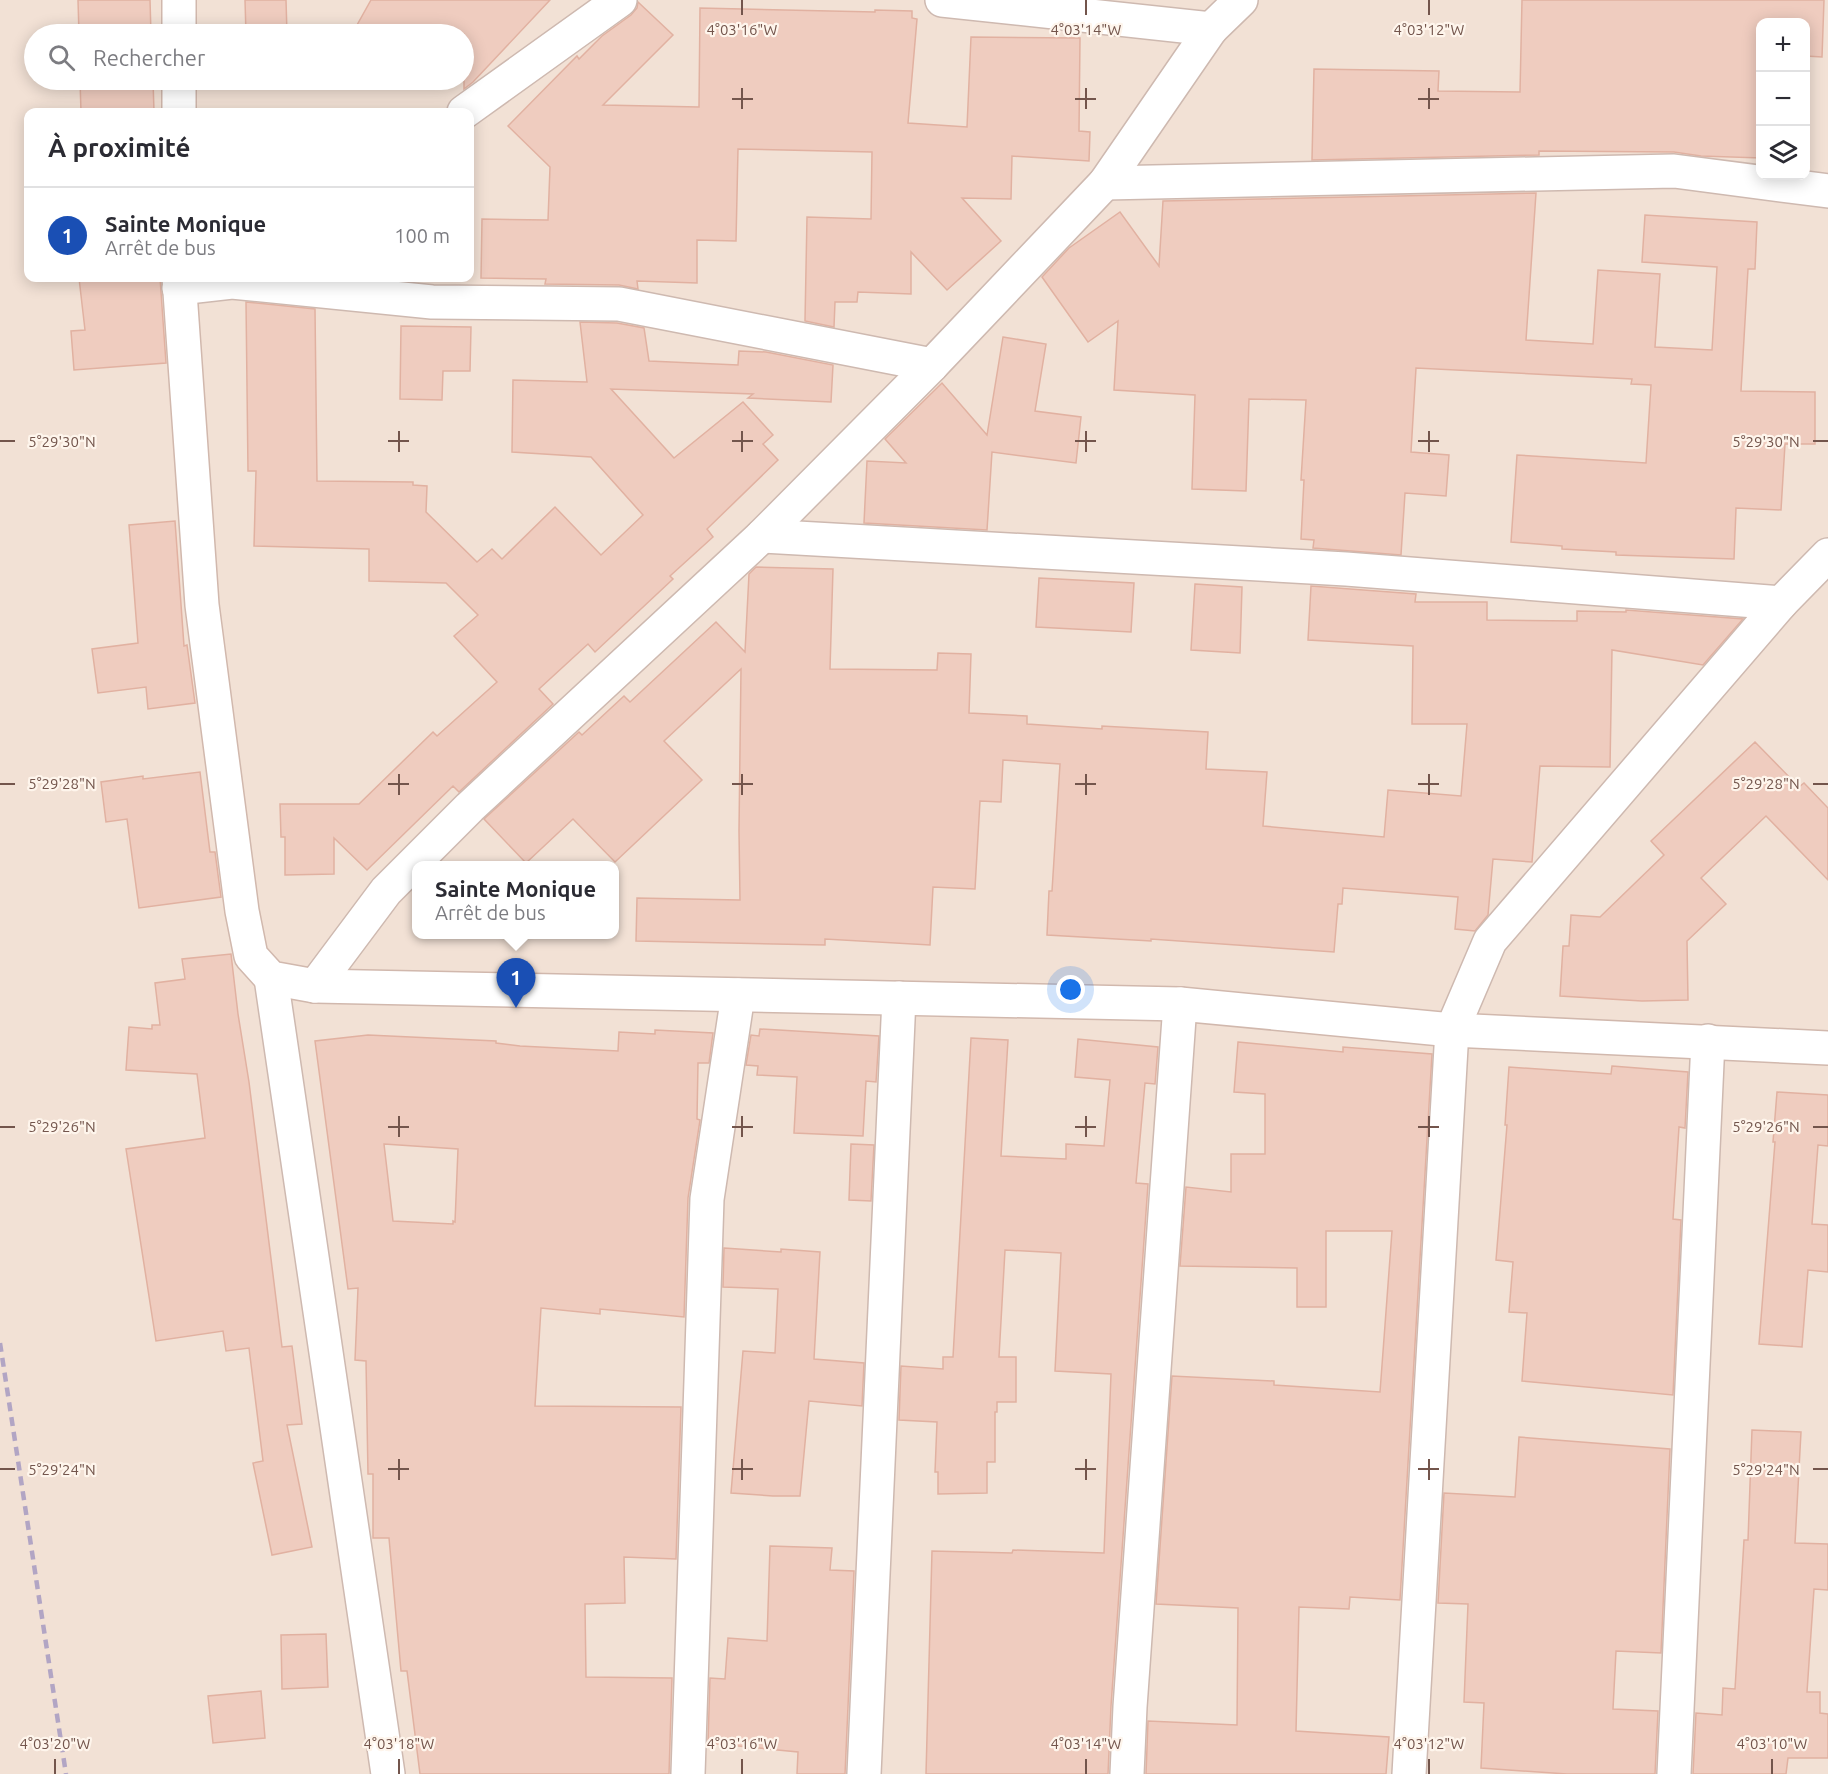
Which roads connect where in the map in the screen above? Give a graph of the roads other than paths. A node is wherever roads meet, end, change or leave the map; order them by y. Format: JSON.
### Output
{"nodes":[{"id":1,"x":179,"y":0,"type":"edge"},
{"id":2,"x":620,"y":0,"type":"edge"},
{"id":3,"x":942,"y":0,"type":"edge"},
{"id":4,"x":1241,"y":0,"type":"edge"},
{"id":5,"x":179,"y":24,"type":"edge"},
{"id":6,"x":1211,"y":28,"type":"junction"},
{"id":7,"x":179,"y":90,"type":"edge"},
{"id":8,"x":179,"y":108,"type":"edge"},
{"id":9,"x":470,"y":108,"type":"edge"},
{"id":10,"x":1105,"y":183,"type":"junction"},
{"id":11,"x":1828,"y":191,"type":"edge"},
{"id":12,"x":198,"y":282,"type":"edge"},
{"id":13,"x":255,"y":282,"type":"edge"},
{"id":14,"x":179,"y":283,"type":"edge"},
{"id":15,"x":932,"y":365,"type":"junction"},
{"id":16,"x":762,"y":536,"type":"junction"},
{"id":17,"x":1828,"y":555,"type":"edge"},
{"id":18,"x":1781,"y":603,"type":"junction"},
{"id":19,"x":416,"y":861,"type":"edge"},
{"id":20,"x":412,"y":865,"type":"edge"},
{"id":21,"x":271,"y":978,"type":"junction"},
{"id":22,"x":315,"y":986,"type":"junction"},
{"id":23,"x":738,"y":995,"type":"junction"},
{"id":24,"x":899,"y":998,"type":"junction"},
{"id":25,"x":1180,"y":1004,"type":"junction"},
{"id":26,"x":1452,"y":1030,"type":"junction"},
{"id":27,"x":1708,"y":1041,"type":"junction"},
{"id":28,"x":1828,"y":1048,"type":"edge"},
{"id":29,"x":388,"y":1774,"type":"edge"},
{"id":30,"x":688,"y":1774,"type":"edge"},
{"id":31,"x":864,"y":1774,"type":"edge"},
{"id":32,"x":1127,"y":1774,"type":"edge"},
{"id":33,"x":1409,"y":1774,"type":"edge"},
{"id":34,"x":1674,"y":1774,"type":"edge"}],
"edges":[{"from":1,"to":5,"type":"street"},
{"from":2,"to":9,"type":"street"},
{"from":3,"to":6,"type":"street"},
{"from":4,"to":6,"type":"street"},
{"from":6,"to":10,"type":"street"},
{"from":7,"to":8,"type":"street"},
{"from":10,"to":11,"type":"street"},
{"from":10,"to":15,"type":"street"},
{"from":12,"to":14,"type":"street"},
{"from":13,"to":15,"type":"street"},
{"from":14,"to":21,"type":"street"},
{"from":15,"to":16,"type":"street"},
{"from":16,"to":18,"type":"street"},
{"from":16,"to":19,"type":"street"},
{"from":17,"to":18,"type":"street"},
{"from":18,"to":26,"type":"street"},
{"from":20,"to":22,"type":"street"},
{"from":21,"to":22,"type":"street"},
{"from":21,"to":29,"type":"street"},
{"from":22,"to":23,"type":"street"},
{"from":23,"to":24,"type":"street"},
{"from":23,"to":30,"type":"street"},
{"from":24,"to":25,"type":"street"},
{"from":24,"to":31,"type":"street"},
{"from":25,"to":26,"type":"street"},
{"from":25,"to":32,"type":"street"},
{"from":26,"to":27,"type":"street"},
{"from":26,"to":33,"type":"street"},
{"from":27,"to":28,"type":"street"},
{"from":27,"to":34,"type":"street"}]}
